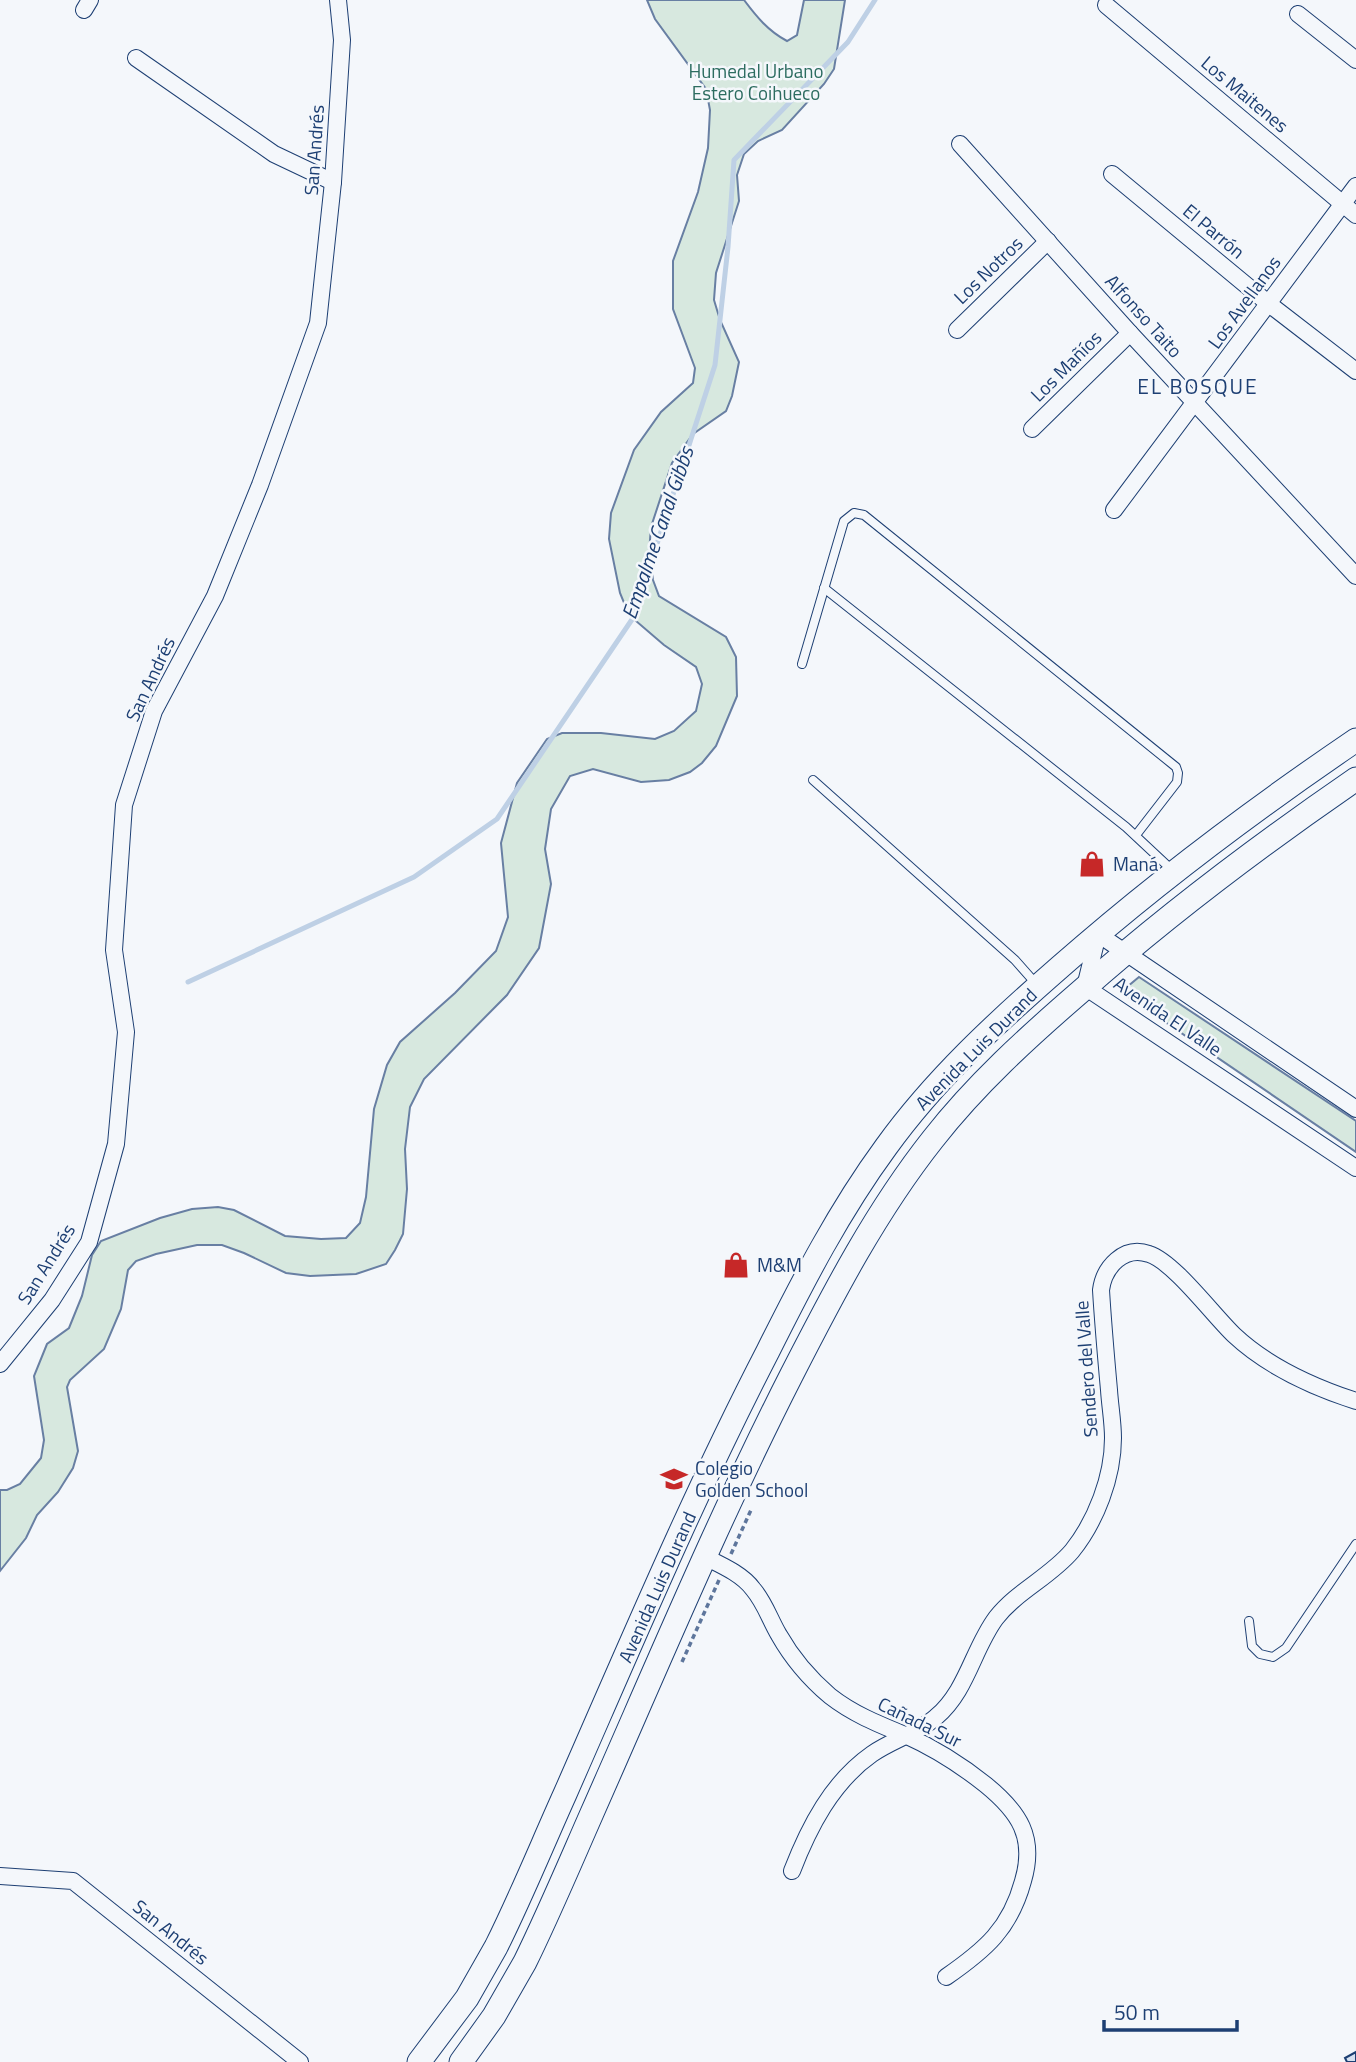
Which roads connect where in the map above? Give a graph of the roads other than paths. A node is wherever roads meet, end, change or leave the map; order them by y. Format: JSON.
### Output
{"nodes":[{"id":1,"x":338,"y":0,"type":"edge"},
{"id":2,"x":1106,"y":5,"type":"dead end"},
{"id":3,"x":1298,"y":14,"type":"dead end"},
{"id":4,"x":136,"y":58,"type":"dead end"},
{"id":5,"x":1356,"y":60,"type":"edge"},
{"id":6,"x":960,"y":144,"type":"dead end"},
{"id":7,"x":1112,"y":174,"type":"dead end"},
{"id":8,"x":333,"y":182,"type":"junction"},
{"id":9,"x":1356,"y":186,"type":"edge"},
{"id":10,"x":1343,"y":204,"type":"junction"},
{"id":11,"x":1356,"y":215,"type":"edge"},
{"id":12,"x":1048,"y":241,"type":"junction"},
{"id":13,"x":1269,"y":304,"type":"junction"},
{"id":14,"x":957,"y":330,"type":"dead end"},
{"id":15,"x":1130,"y":332,"type":"junction"},
{"id":16,"x":1356,"y":371,"type":"edge"},
{"id":17,"x":1196,"y":403,"type":"junction"},
{"id":18,"x":1032,"y":429,"type":"dead end"},
{"id":19,"x":1114,"y":510,"type":"dead end"},
{"id":20,"x":1356,"y":576,"type":"edge"},
{"id":21,"x":824,"y":588,"type":"junction"},
{"id":22,"x":802,"y":664,"type":"dead end"},
{"id":23,"x":1356,"y":740,"type":"edge"},
{"id":24,"x":1356,"y":779,"type":"edge"},
{"id":25,"x":813,"y":780,"type":"dead end"},
{"id":26,"x":1136,"y":835,"type":"junction"},
{"id":27,"x":1174,"y":872,"type":"junction"},
{"id":28,"x":1098,"y":934,"type":"junction"},
{"id":29,"x":1125,"y":953,"type":"junction"},
{"id":30,"x":1038,"y":986,"type":"junction"},
{"id":31,"x":1086,"y":986,"type":"junction"},
{"id":32,"x":1356,"y":1109,"type":"edge"},
{"id":33,"x":1356,"y":1168,"type":"edge"},
{"id":34,"x":0,"y":1364,"type":"edge"},
{"id":35,"x":1356,"y":1401,"type":"edge"},
{"id":36,"x":1356,"y":1544,"type":"edge"},
{"id":37,"x":715,"y":1563,"type":"junction"},
{"id":38,"x":1249,"y":1621,"type":"dead end"},
{"id":39,"x":904,"y":1735,"type":"junction"},
{"id":40,"x":792,"y":1871,"type":"dead end"},
{"id":41,"x":0,"y":1876,"type":"edge"},
{"id":42,"x":946,"y":1977,"type":"dead end"},
{"id":43,"x":300,"y":2062,"type":"edge"},
{"id":44,"x":419,"y":2062,"type":"edge"},
{"id":45,"x":461,"y":2062,"type":"edge"}],
"edges":[{"from":1,"to":8,"type":"street","name":"San Andrés"},
{"from":2,"to":10,"type":"street","name":"Los Maitenes"},
{"from":3,"to":5,"type":"street"},
{"from":4,"to":8,"type":"street"},
{"from":6,"to":12,"type":"street","name":"Alfonso Taito"},
{"from":7,"to":13,"type":"street","name":"El Parrón"},
{"from":8,"to":34,"type":"street","name":"San Andrés"},
{"from":9,"to":10,"type":"street","name":"Los Avellanos"},
{"from":10,"to":11,"type":"street","name":"Los Maitenes"},
{"from":10,"to":13,"type":"street","name":"Los Avellanos"},
{"from":12,"to":14,"type":"street","name":"Los Notros"},
{"from":12,"to":15,"type":"street","name":"Alfonso Taito"},
{"from":13,"to":16,"type":"street","name":"El Parrón"},
{"from":13,"to":17,"type":"street","name":"Los Avellanos"},
{"from":15,"to":17,"type":"street","name":"Alfonso Taito"},
{"from":15,"to":18,"type":"street","name":"Los Mañíos"},
{"from":17,"to":19,"type":"street","name":"Los Avellanos"},
{"from":17,"to":20,"type":"street","name":"Alfonso Taito"},
{"from":21,"to":22,"type":"lane"},
{"from":21,"to":26,"type":"lane"},
{"from":21,"to":26,"type":"lane"},
{"from":23,"to":27,"type":"street","name":"Avenida Luis Durand"},
{"from":24,"to":29,"type":"street","name":"Avenida Luis Durand"},
{"from":25,"to":30,"type":"lane"},
{"from":26,"to":27,"type":"lane"},
{"from":27,"to":28,"type":"street","name":"Avenida Luis Durand"},
{"from":28,"to":29,"type":"street","name":"Avenida El Valle"},
{"from":28,"to":30,"type":"street","name":"Avenida Luis Durand"},
{"from":28,"to":31,"type":"street","name":"Avenida El Valle"},
{"from":29,"to":31,"type":"street","name":"Avenida Luis Durand"},
{"from":29,"to":32,"type":"street","name":"Avenida El Valle"},
{"from":30,"to":44,"type":"street","name":"Avenida Luis Durand"},
{"from":31,"to":33,"type":"street","name":"Avenida El Valle"},
{"from":31,"to":37,"type":"street","name":"Avenida Luis Durand"},
{"from":35,"to":39,"type":"street","name":"Sendero del Valle"},
{"from":36,"to":38,"type":"lane"},
{"from":37,"to":39,"type":"street","name":"Cañada Sur"},
{"from":37,"to":45,"type":"street","name":"Avenida Luis Durand"},
{"from":39,"to":40,"type":"street"},
{"from":39,"to":42,"type":"street","name":"Cañada Sur"},
{"from":41,"to":43,"type":"street","name":"San Andrés"}]}
